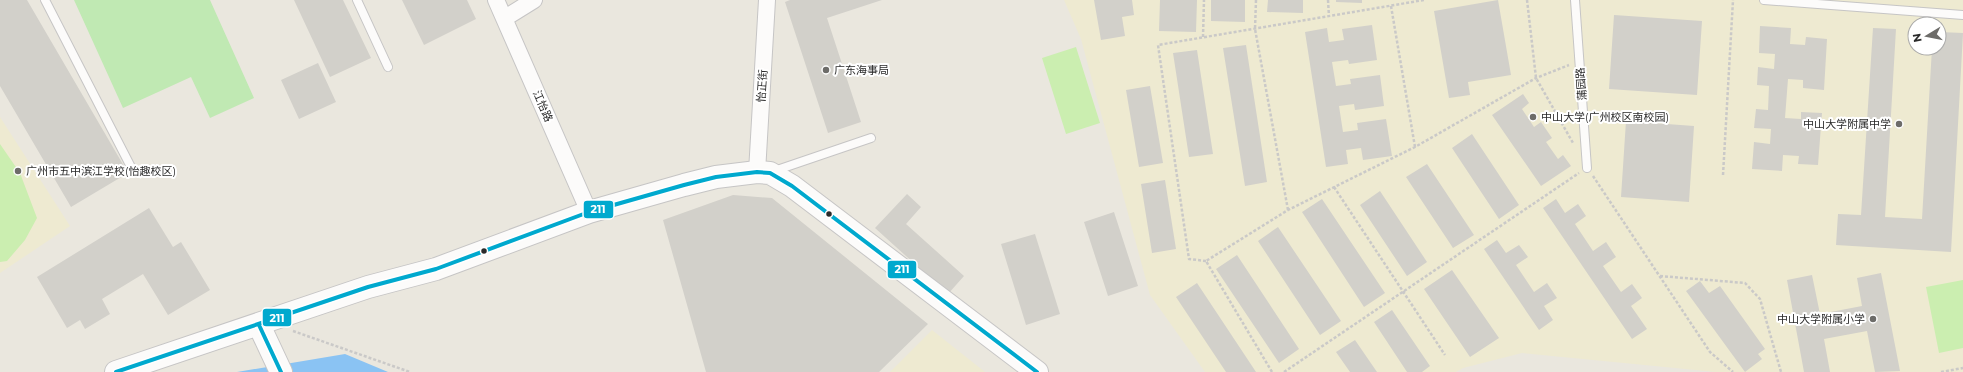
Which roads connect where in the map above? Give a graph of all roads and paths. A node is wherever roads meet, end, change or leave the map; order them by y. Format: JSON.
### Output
{"nodes":[{"id":1,"x":45,"y":0,"type":"edge"},
{"id":2,"x":356,"y":0,"type":"edge"},
{"id":3,"x":496,"y":0,"type":"edge"},
{"id":4,"x":534,"y":0,"type":"edge"},
{"id":5,"x":767,"y":0,"type":"edge"},
{"id":6,"x":1204,"y":0,"type":"edge"},
{"id":7,"x":1256,"y":0,"type":"edge"},
{"id":8,"x":1328,"y":0,"type":"edge"},
{"id":9,"x":1424,"y":0,"type":"edge"},
{"id":10,"x":1527,"y":0,"type":"edge"},
{"id":11,"x":1575,"y":0,"type":"edge"},
{"id":12,"x":1733,"y":0,"type":"edge"},
{"id":13,"x":1764,"y":0,"type":"edge"},
{"id":14,"x":1391,"y":6,"type":"junction"},
{"id":15,"x":1963,"y":14,"type":"edge"},
{"id":16,"x":1329,"y":16,"type":"junction"},
{"id":17,"x":505,"y":18,"type":"junction"},
{"id":18,"x":1255,"y":29,"type":"junction"},
{"id":19,"x":1203,"y":38,"type":"junction"},
{"id":20,"x":1579,"y":61,"type":"junction"},
{"id":21,"x":388,"y":67,"type":"dead end"},
{"id":22,"x":1536,"y":78,"type":"junction"},
{"id":23,"x":871,"y":138,"type":"dead end"},
{"id":24,"x":1415,"y":147,"type":"junction"},
{"id":25,"x":131,"y":167,"type":"dead end"},
{"id":26,"x":1587,"y":168,"type":"junction"},
{"id":27,"x":763,"y":172,"type":"junction"},
{"id":28,"x":1723,"y":175,"type":"dead end"},
{"id":29,"x":1334,"y":187,"type":"junction"},
{"id":30,"x":1288,"y":210,"type":"junction"},
{"id":31,"x":589,"y":212,"type":"junction"},
{"id":32,"x":1206,"y":261,"type":"junction"},
{"id":33,"x":1660,"y":276,"type":"junction"},
{"id":34,"x":1403,"y":292,"type":"junction"},
{"id":35,"x":263,"y":323,"type":"junction"},
{"id":36,"x":1445,"y":355,"type":"dead end"},
{"id":37,"x":1963,"y":368,"type":"edge"},
{"id":38,"x":116,"y":372,"type":"edge"},
{"id":39,"x":281,"y":372,"type":"edge"},
{"id":40,"x":410,"y":372,"type":"edge"},
{"id":41,"x":1037,"y":372,"type":"edge"},
{"id":42,"x":1272,"y":372,"type":"edge"},
{"id":43,"x":1284,"y":372,"type":"edge"},
{"id":44,"x":1733,"y":372,"type":"edge"},
{"id":45,"x":1781,"y":372,"type":"edge"},
{"id":46,"x":1941,"y":372,"type":"edge"}],
"edges":[{"from":1,"to":25,"type":"lane"},
{"from":2,"to":21,"type":"lane"},
{"from":3,"to":17,"type":"street","name":"江怡路"},
{"from":4,"to":17,"type":"street"},
{"from":5,"to":27,"type":"street","name":"怡正街"},
{"from":6,"to":19,"type":"path"},
{"from":7,"to":18,"type":"path"},
{"from":8,"to":16,"type":"path"},
{"from":9,"to":14,"type":"path"},
{"from":10,"to":22,"type":"path"},
{"from":11,"to":20,"type":"lane","name":"蒲园路"},
{"from":12,"to":28,"type":"path"},
{"from":13,"to":15,"type":"lane"},
{"from":14,"to":16,"type":"path"},
{"from":14,"to":24,"type":"path"},
{"from":16,"to":18,"type":"path"},
{"from":17,"to":31,"type":"street","name":"江怡路"},
{"from":18,"to":19,"type":"path"},
{"from":18,"to":30,"type":"path"},
{"from":19,"to":32,"type":"path"},
{"from":20,"to":22,"type":"path"},
{"from":20,"to":26,"type":"lane","name":"蒲园路"},
{"from":22,"to":24,"type":"path"},
{"from":22,"to":26,"type":"path"},
{"from":23,"to":27,"type":"lane"},
{"from":24,"to":29,"type":"path"},
{"from":26,"to":33,"type":"path"},
{"from":26,"to":34,"type":"path"},
{"from":27,"to":31,"type":"street"},
{"from":27,"to":41,"type":"street"},
{"from":29,"to":30,"type":"path"},
{"from":29,"to":34,"type":"path"},
{"from":30,"to":32,"type":"path"},
{"from":31,"to":35,"type":"street"},
{"from":32,"to":42,"type":"path"},
{"from":33,"to":44,"type":"path"},
{"from":33,"to":45,"type":"path"},
{"from":34,"to":36,"type":"path"},
{"from":34,"to":43,"type":"path"},
{"from":35,"to":38,"type":"street"},
{"from":35,"to":39,"type":"street"},
{"from":35,"to":40,"type":"path"},
{"from":37,"to":46,"type":"path"}]}
